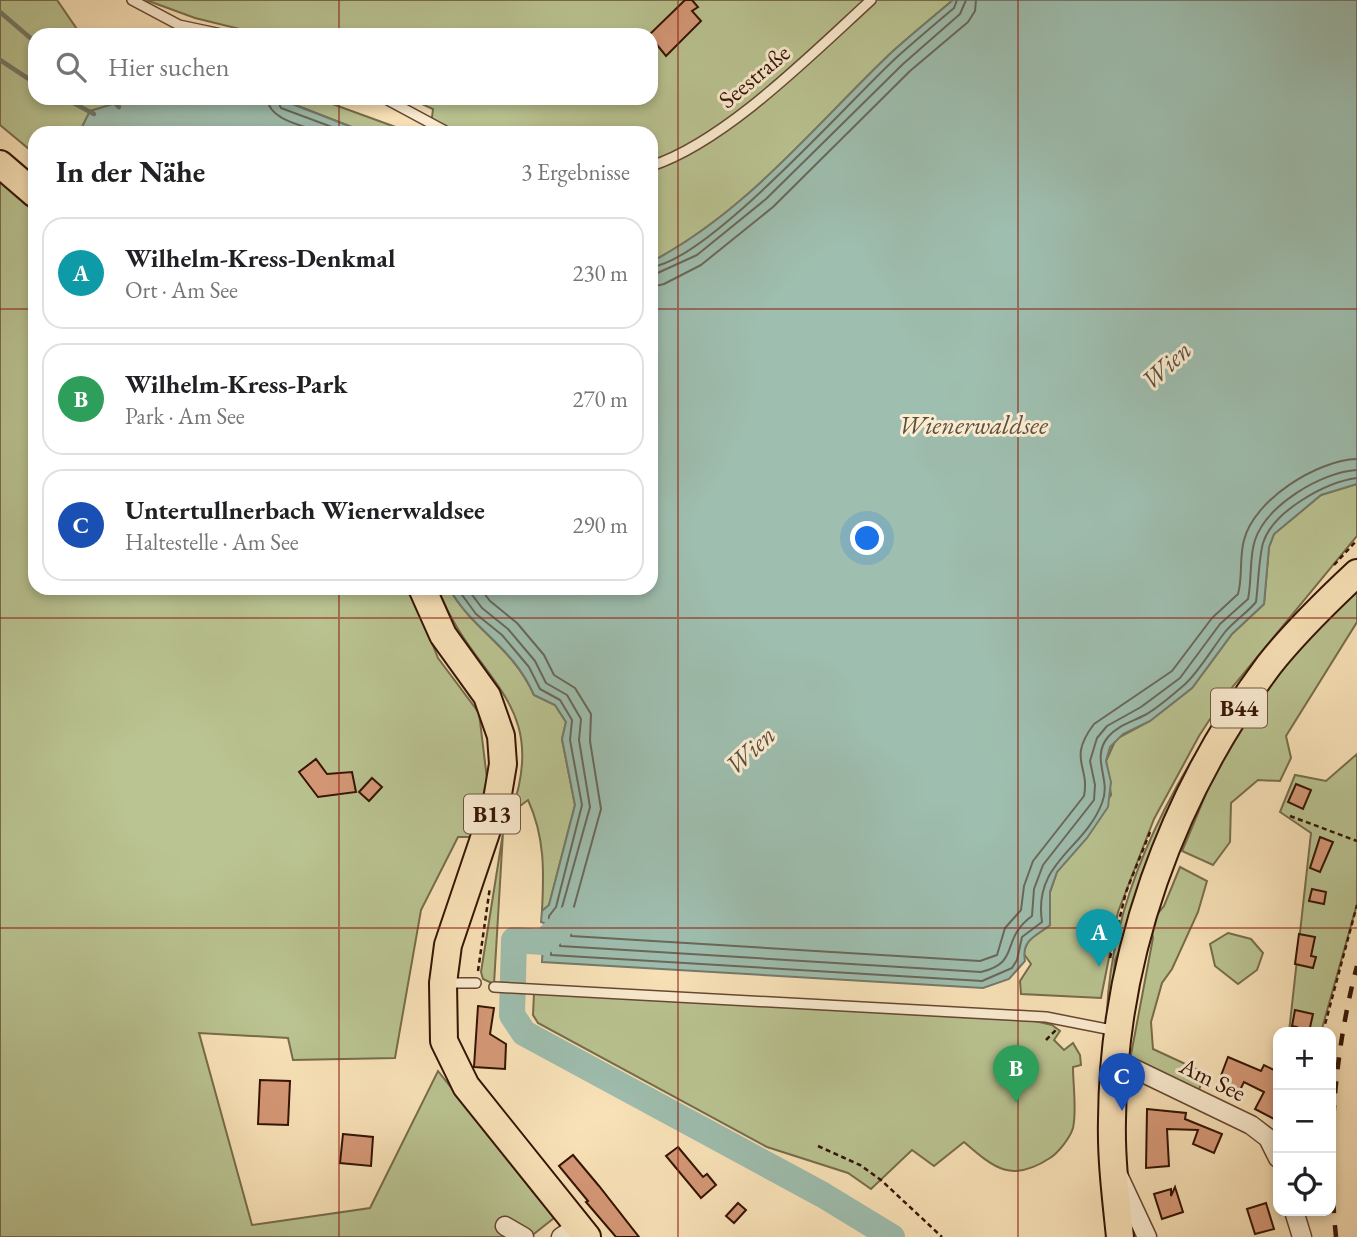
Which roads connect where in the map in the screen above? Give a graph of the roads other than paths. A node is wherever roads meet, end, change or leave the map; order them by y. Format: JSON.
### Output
{"nodes":[{"id":1,"x":132,"y":0,"type":"edge"},
{"id":2,"x":871,"y":0,"type":"edge"},
{"id":3,"x":193,"y":28,"type":"edge"},
{"id":4,"x":397,"y":105,"type":"edge"},
{"id":5,"x":436,"y":126,"type":"edge"},
{"id":6,"x":658,"y":163,"type":"edge"},
{"id":7,"x":0,"y":164,"type":"edge"},
{"id":8,"x":28,"y":188,"type":"edge"},
{"id":9,"x":1357,"y":573,"type":"edge"},
{"id":10,"x":425,"y":595,"type":"edge"},
{"id":11,"x":443,"y":983,"type":"junction"},
{"id":12,"x":476,"y":983,"type":"dead end"},
{"id":13,"x":494,"y":987,"type":"dead end"},
{"id":14,"x":1117,"y":1031,"type":"junction"},
{"id":15,"x":1114,"y":1059,"type":"junction"},
{"id":16,"x":1276,"y":1153,"type":"edge"},
{"id":17,"x":1112,"y":1162,"type":"junction"},
{"id":18,"x":1296,"y":1216,"type":"edge"},
{"id":19,"x":505,"y":1226,"type":"dead end"},
{"id":20,"x":575,"y":1233,"type":"edge"},
{"id":21,"x":524,"y":1237,"type":"edge"},
{"id":22,"x":1120,"y":1237,"type":"edge"},
{"id":23,"x":1147,"y":1237,"type":"edge"},
{"id":24,"x":1302,"y":1237,"type":"edge"}],
"edges":[{"from":1,"to":3,"type":"lane"},
{"from":2,"to":6,"type":"lane","name":"Seestraße"},
{"from":4,"to":5,"type":"lane"},
{"from":7,"to":8,"type":"main road"},
{"from":9,"to":14,"type":"main road","number":"B44"},
{"from":10,"to":11,"type":"main road","number":"B13"},
{"from":11,"to":12,"type":"lane"},
{"from":11,"to":20,"type":"main road","number":"B13"},
{"from":13,"to":14,"type":"lane"},
{"from":14,"to":15,"type":"main road","number":"B44"},
{"from":15,"to":16,"type":"street","name":"Am See"},
{"from":15,"to":17,"type":"main road","number":"B44"},
{"from":17,"to":22,"type":"main road","number":"B44"},
{"from":17,"to":23,"type":"street"},
{"from":18,"to":24,"type":"street"},
{"from":19,"to":21,"type":"street"}]}
